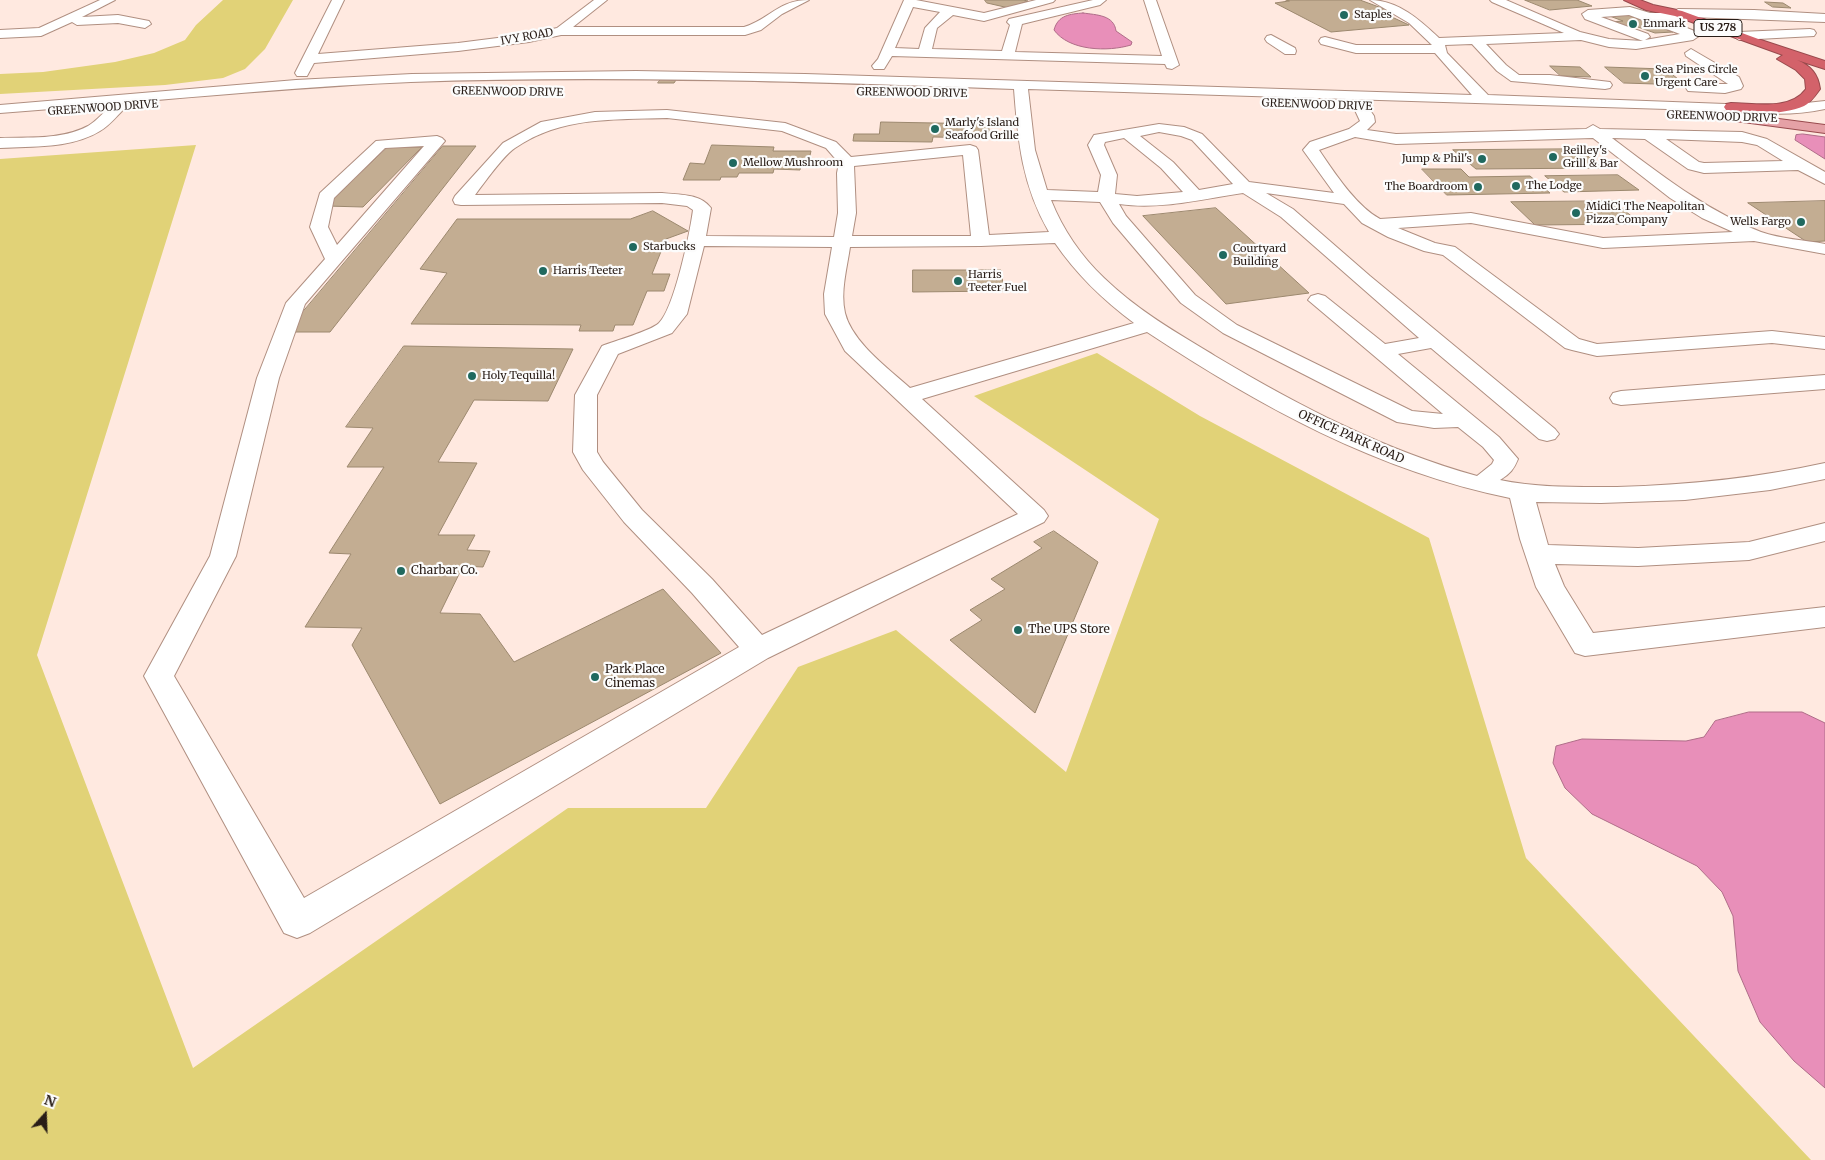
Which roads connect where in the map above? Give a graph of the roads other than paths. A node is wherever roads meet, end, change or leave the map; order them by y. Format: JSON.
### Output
{"nodes":[{"id":1,"x":109,"y":0,"type":"edge"},
{"id":2,"x":338,"y":0,"type":"edge"},
{"id":3,"x":602,"y":0,"type":"edge"},
{"id":4,"x":803,"y":0,"type":"edge"},
{"id":5,"x":1049,"y":0,"type":"edge"},
{"id":6,"x":1100,"y":0,"type":"edge"},
{"id":7,"x":1150,"y":0,"type":"edge"},
{"id":8,"x":1376,"y":0,"type":"edge"},
{"id":9,"x":1496,"y":0,"type":"edge"},
{"id":10,"x":1630,"y":0,"type":"edge"},
{"id":11,"x":1655,"y":0,"type":"edge"},
{"id":12,"x":1719,"y":1,"type":"edge"},
{"id":13,"x":909,"y":2,"type":"edge"},
{"id":14,"x":1811,"y":6,"type":"dead end"},
{"id":15,"x":951,"y":11,"type":"junction"},
{"id":16,"x":1681,"y":14,"type":"junction"},
{"id":17,"x":1742,"y":14,"type":"junction"},
{"id":18,"x":1825,"y":14,"type":"edge"},
{"id":19,"x":1649,"y":17,"type":"junction"},
{"id":20,"x":1825,"y":18,"type":"edge"},
{"id":21,"x":979,"y":21,"type":"junction"},
{"id":22,"x":65,"y":22,"type":"junction"},
{"id":23,"x":1013,"y":22,"type":"junction"},
{"id":24,"x":146,"y":24,"type":"dead end"},
{"id":25,"x":561,"y":31,"type":"junction"},
{"id":26,"x":0,"y":34,"type":"edge"},
{"id":27,"x":1825,"y":34,"type":"edge"},
{"id":28,"x":1582,"y":36,"type":"junction"},
{"id":29,"x":1739,"y":36,"type":"junction"},
{"id":30,"x":1271,"y":38,"type":"dead end"},
{"id":31,"x":969,"y":40,"type":"dead end"},
{"id":32,"x":1474,"y":40,"type":"junction"},
{"id":33,"x":1325,"y":41,"type":"dead end"},
{"id":34,"x":1658,"y":41,"type":"junction"},
{"id":35,"x":1757,"y":43,"type":"junction"},
{"id":36,"x":1439,"y":46,"type":"junction"},
{"id":37,"x":1290,"y":51,"type":"dead end"},
{"id":38,"x":887,"y":52,"type":"junction"},
{"id":39,"x":925,"y":53,"type":"junction"},
{"id":40,"x":1691,"y":53,"type":"dead end"},
{"id":41,"x":966,"y":54,"type":"junction"},
{"id":42,"x":1007,"y":56,"type":"junction"},
{"id":43,"x":310,"y":59,"type":"junction"},
{"id":44,"x":1172,"y":63,"type":"junction"},
{"id":45,"x":1825,"y":63,"type":"edge"},
{"id":46,"x":1825,"y":74,"type":"edge"},
{"id":47,"x":805,"y":78,"type":"junction"},
{"id":48,"x":832,"y":79,"type":"junction"},
{"id":49,"x":361,"y":81,"type":"junction"},
{"id":50,"x":1583,"y":84,"type":"junction"},
{"id":51,"x":1621,"y":86,"type":"dead end"},
{"id":52,"x":1677,"y":88,"type":"dead end"},
{"id":53,"x":292,"y":90,"type":"junction"},
{"id":54,"x":469,"y":91,"type":"dead end"},
{"id":55,"x":772,"y":91,"type":"dead end"},
{"id":56,"x":1021,"y":91,"type":"junction"},
{"id":57,"x":1185,"y":96,"type":"junction"},
{"id":58,"x":1484,"y":99,"type":"junction"},
{"id":59,"x":1604,"y":103,"type":"junction"},
{"id":60,"x":1825,"y":105,"type":"edge"},
{"id":61,"x":1360,"y":106,"type":"junction"},
{"id":62,"x":118,"y":107,"type":"junction"},
{"id":63,"x":0,"y":109,"type":"edge"},
{"id":64,"x":1571,"y":112,"type":"junction"},
{"id":65,"x":1732,"y":112,"type":"junction"},
{"id":66,"x":0,"y":114,"type":"edge"},
{"id":67,"x":1617,"y":114,"type":"junction"},
{"id":68,"x":1825,"y":124,"type":"edge"},
{"id":69,"x":1825,"y":129,"type":"edge"},
{"id":70,"x":1354,"y":132,"type":"junction"},
{"id":71,"x":1127,"y":133,"type":"junction"},
{"id":72,"x":1596,"y":133,"type":"junction"},
{"id":73,"x":1648,"y":134,"type":"junction"},
{"id":74,"x":1700,"y":136,"type":"junction"},
{"id":75,"x":1726,"y":137,"type":"junction"},
{"id":76,"x":0,"y":143,"type":"edge"},
{"id":77,"x":847,"y":162,"type":"junction"},
{"id":78,"x":1802,"y":165,"type":"junction"},
{"id":79,"x":1773,"y":166,"type":"junction"},
{"id":80,"x":1749,"y":167,"type":"junction"},
{"id":81,"x":1825,"y":179,"type":"edge"},
{"id":82,"x":1245,"y":187,"type":"junction"},
{"id":83,"x":1194,"y":195,"type":"junction"},
{"id":84,"x":1041,"y":196,"type":"junction"},
{"id":85,"x":1106,"y":197,"type":"junction"},
{"id":86,"x":1349,"y":200,"type":"junction"},
{"id":87,"x":1377,"y":224,"type":"junction"},
{"id":88,"x":1061,"y":236,"type":"junction"},
{"id":89,"x":1758,"y":237,"type":"junction"},
{"id":90,"x":696,"y":241,"type":"junction"},
{"id":91,"x":981,"y":241,"type":"junction"},
{"id":92,"x":842,"y":242,"type":"junction"},
{"id":93,"x":1825,"y":249,"type":"edge"},
{"id":94,"x":334,"y":259,"type":"junction"},
{"id":95,"x":1318,"y":300,"type":"dead end"},
{"id":96,"x":1151,"y":324,"type":"junction"},
{"id":97,"x":1435,"y":341,"type":"junction"},
{"id":98,"x":1825,"y":344,"type":"edge"},
{"id":99,"x":1381,"y":351,"type":"junction"},
{"id":100,"x":1825,"y":382,"type":"edge"},
{"id":101,"x":905,"y":397,"type":"junction"},
{"id":102,"x":1621,"y":398,"type":"dead end"},
{"id":103,"x":1462,"y":419,"type":"junction"},
{"id":104,"x":1547,"y":434,"type":"dead end"},
{"id":105,"x":1825,"y":470,"type":"edge"},
{"id":106,"x":1487,"y":485,"type":"junction"},
{"id":107,"x":1521,"y":492,"type":"junction"},
{"id":108,"x":1825,"y":532,"type":"edge"},
{"id":109,"x":1538,"y":554,"type":"junction"},
{"id":110,"x":1825,"y":617,"type":"edge"},
{"id":111,"x":758,"y":650,"type":"junction"}],
"edges":[{"from":1,"to":22,"type":"street"},
{"from":2,"to":43,"type":"street"},
{"from":3,"to":25,"type":"street"},
{"from":4,"to":25,"type":"street","name":"IVY ROAD"},
{"from":5,"to":21,"type":"street"},
{"from":6,"to":23,"type":"street"},
{"from":7,"to":44,"type":"street"},
{"from":8,"to":36,"type":"street"},
{"from":9,"to":28,"type":"street"},
{"from":10,"to":16,"type":"highway","number":"US 278"},
{"from":11,"to":16,"type":"highway","number":"US 278"},
{"from":12,"to":17,"type":"street"},
{"from":13,"to":15,"type":"street"},
{"from":13,"to":38,"type":"street"},
{"from":14,"to":18,"type":"street"},
{"from":15,"to":21,"type":"street"},
{"from":15,"to":39,"type":"street"},
{"from":16,"to":17,"type":"street"},
{"from":16,"to":19,"type":"street"},
{"from":16,"to":29,"type":"highway","number":"US 278"},
{"from":17,"to":20,"type":"street"},
{"from":19,"to":34,"type":"street"},
{"from":19,"to":34,"type":"street"},
{"from":21,"to":23,"type":"street"},
{"from":22,"to":24,"type":"street"},
{"from":22,"to":26,"type":"street"},
{"from":23,"to":42,"type":"street"},
{"from":25,"to":43,"type":"street","name":"IVY ROAD"},
{"from":27,"to":29,"type":"street"},
{"from":28,"to":32,"type":"street"},
{"from":28,"to":34,"type":"street"},
{"from":29,"to":35,"type":"highway","number":"US 278"},
{"from":30,"to":37,"type":"street"},
{"from":31,"to":41,"type":"street"},
{"from":32,"to":36,"type":"street"},
{"from":32,"to":50,"type":"street"},
{"from":33,"to":36,"type":"street"},
{"from":35,"to":45,"type":"highway","number":"US 278"},
{"from":35,"to":46,"type":"highway","number":"US 278"},
{"from":35,"to":65,"type":"highway"},
{"from":36,"to":58,"type":"street"},
{"from":38,"to":39,"type":"street"},
{"from":38,"to":48,"type":"street"},
{"from":39,"to":41,"type":"street"},
{"from":40,"to":52,"type":"street"},
{"from":41,"to":42,"type":"street"},
{"from":42,"to":44,"type":"street"},
{"from":43,"to":53,"type":"street"},
{"from":44,"to":57,"type":"street"},
{"from":47,"to":48,"type":"street","name":"GREENWOOD DRIVE"},
{"from":47,"to":49,"type":"street","name":"GREENWOOD DRIVE"},
{"from":47,"to":49,"type":"street","name":"GREENWOOD DRIVE"},
{"from":48,"to":56,"type":"street","name":"GREENWOOD DRIVE"},
{"from":49,"to":53,"type":"street","name":"GREENWOOD DRIVE"},
{"from":50,"to":51,"type":"street"},
{"from":50,"to":59,"type":"street"},
{"from":53,"to":54,"type":"street","name":"GREENWOOD DRIVE"},
{"from":53,"to":62,"type":"street","name":"GREENWOOD DRIVE"},
{"from":53,"to":63,"type":"street","name":"GREENWOOD DRIVE"},
{"from":55,"to":56,"type":"street","name":"GREENWOOD DRIVE"},
{"from":56,"to":57,"type":"street","name":"GREENWOOD DRIVE"},
{"from":56,"to":84,"type":"street","name":"OFFICE PARK ROAD"},
{"from":57,"to":58,"type":"street","name":"GREENWOOD DRIVE"},
{"from":57,"to":61,"type":"street","name":"GREENWOOD DRIVE"},
{"from":58,"to":59,"type":"street","name":"GREENWOOD DRIVE"},
{"from":59,"to":65,"type":"street","name":"GREENWOOD DRIVE"},
{"from":59,"to":67,"type":"street"},
{"from":60,"to":65,"type":"street","name":"GREENWOOD DRIVE"},
{"from":61,"to":64,"type":"street","name":"GREENWOOD DRIVE"},
{"from":61,"to":70,"type":"street"},
{"from":62,"to":66,"type":"street","name":"GREENWOOD DRIVE"},
{"from":62,"to":76,"type":"street"},
{"from":64,"to":67,"type":"street","name":"GREENWOOD DRIVE"},
{"from":64,"to":72,"type":"street"},
{"from":65,"to":67,"type":"street","name":"GREENWOOD DRIVE"},
{"from":65,"to":68,"type":"street","name":"GREENWOOD DRIVE"},
{"from":65,"to":69,"type":"main road"},
{"from":70,"to":72,"type":"street"},
{"from":70,"to":86,"type":"street"},
{"from":71,"to":82,"type":"street"},
{"from":71,"to":83,"type":"street"},
{"from":71,"to":85,"type":"street"},
{"from":72,"to":73,"type":"street"},
{"from":72,"to":89,"type":"street"},
{"from":73,"to":74,"type":"street"},
{"from":73,"to":80,"type":"street"},
{"from":74,"to":75,"type":"street"},
{"from":74,"to":80,"type":"street"},
{"from":75,"to":78,"type":"street"},
{"from":75,"to":79,"type":"street"},
{"from":77,"to":90,"type":"street"},
{"from":77,"to":91,"type":"street"},
{"from":77,"to":92,"type":"street"},
{"from":78,"to":79,"type":"street"},
{"from":78,"to":81,"type":"street"},
{"from":79,"to":80,"type":"street"},
{"from":82,"to":83,"type":"street"},
{"from":82,"to":86,"type":"street"},
{"from":82,"to":97,"type":"street"},
{"from":83,"to":85,"type":"street"},
{"from":84,"to":85,"type":"street"},
{"from":84,"to":88,"type":"street","name":"OFFICE PARK ROAD"},
{"from":85,"to":103,"type":"street"},
{"from":86,"to":87,"type":"street"},
{"from":87,"to":89,"type":"street"},
{"from":87,"to":98,"type":"street"},
{"from":88,"to":91,"type":"street"},
{"from":88,"to":96,"type":"street","name":"OFFICE PARK ROAD"},
{"from":89,"to":93,"type":"street"},
{"from":90,"to":92,"type":"street"},
{"from":90,"to":111,"type":"street"},
{"from":91,"to":92,"type":"street"},
{"from":92,"to":101,"type":"street"},
{"from":94,"to":94,"type":"street"},
{"from":94,"to":111,"type":"street"},
{"from":95,"to":99,"type":"street"},
{"from":96,"to":101,"type":"street"},
{"from":96,"to":106,"type":"street","name":"OFFICE PARK ROAD"},
{"from":97,"to":99,"type":"street"},
{"from":97,"to":104,"type":"street"},
{"from":99,"to":103,"type":"street"},
{"from":100,"to":102,"type":"street"},
{"from":101,"to":111,"type":"street"},
{"from":103,"to":106,"type":"street"},
{"from":105,"to":107,"type":"street","name":"OFFICE PARK ROAD"},
{"from":106,"to":107,"type":"street","name":"OFFICE PARK ROAD"},
{"from":107,"to":109,"type":"street"},
{"from":108,"to":109,"type":"street"},
{"from":109,"to":110,"type":"street"}]}
